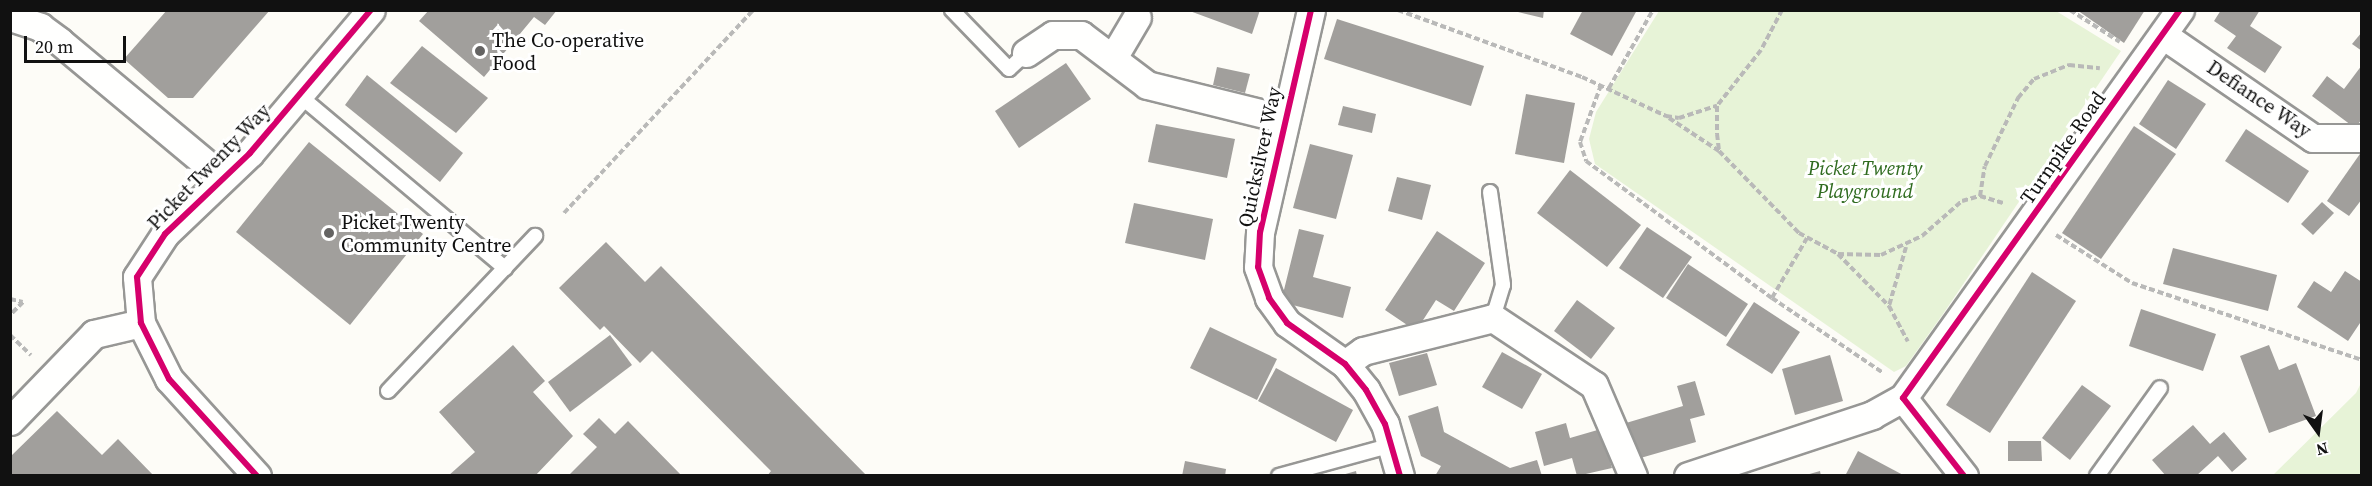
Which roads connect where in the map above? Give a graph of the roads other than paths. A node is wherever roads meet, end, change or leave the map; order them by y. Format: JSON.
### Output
{"nodes":[{"id":1,"x":371,"y":10,"type":"edge"},
{"id":2,"x":952,"y":10,"type":"edge"},
{"id":3,"x":1311,"y":10,"type":"edge"},
{"id":4,"x":2180,"y":10,"type":"edge"},
{"id":5,"x":1137,"y":17,"type":"dead end"},
{"id":6,"x":10,"y":18,"type":"edge"},
{"id":7,"x":2163,"y":35,"type":"junction"},
{"id":8,"x":1026,"y":53,"type":"joint"},
{"id":9,"x":1114,"y":56,"type":"junction"},
{"id":10,"x":300,"y":96,"type":"junction"},
{"id":11,"x":1284,"y":119,"type":"junction"},
{"id":12,"x":2361,"y":138,"type":"edge"},
{"id":13,"x":221,"y":176,"type":"junction"},
{"id":14,"x":1490,"y":192,"type":"dead end"},
{"id":15,"x":535,"y":236,"type":"dead end"},
{"id":16,"x":505,"y":268,"type":"junction"},
{"id":17,"x":1494,"y":318,"type":"junction"},
{"id":18,"x":141,"y":323,"type":"junction"},
{"id":19,"x":1345,"y":364,"type":"junction"},
{"id":20,"x":2160,"y":388,"type":"dead end"},
{"id":21,"x":388,"y":391,"type":"dead end"},
{"id":22,"x":1906,"y":395,"type":"junction"},
{"id":23,"x":10,"y":422,"type":"edge"},
{"id":24,"x":1392,"y":445,"type":"junction"},
{"id":25,"x":257,"y":476,"type":"edge"},
{"id":26,"x":1279,"y":476,"type":"edge"},
{"id":27,"x":1400,"y":476,"type":"edge"},
{"id":28,"x":1633,"y":476,"type":"edge"},
{"id":29,"x":1688,"y":476,"type":"edge"},
{"id":30,"x":1964,"y":476,"type":"edge"},
{"id":31,"x":2097,"y":476,"type":"edge"}],
"edges":[{"from":1,"to":10,"type":"street","name":"Picket Twenty Way"},
{"from":2,"to":8,"type":"lane"},
{"from":3,"to":11,"type":"street","name":"Quicksilver Way"},
{"from":4,"to":7,"type":"street","name":"Turnpike Road"},
{"from":5,"to":9,"type":"street"},
{"from":6,"to":13,"type":"street"},
{"from":7,"to":12,"type":"street","name":"Defiance Way"},
{"from":7,"to":22,"type":"street","name":"Turnpike Road"},
{"from":8,"to":9,"type":"street","name":"Quicksilver Way"},
{"from":9,"to":11,"type":"street","name":"Quicksilver Way"},
{"from":10,"to":13,"type":"street","name":"Picket Twenty Way"},
{"from":10,"to":16,"type":"lane"},
{"from":11,"to":19,"type":"street","name":"Quicksilver Way"},
{"from":13,"to":18,"type":"street","name":"Picket Twenty Way"},
{"from":14,"to":17,"type":"lane"},
{"from":15,"to":16,"type":"lane"},
{"from":16,"to":21,"type":"lane"},
{"from":17,"to":19,"type":"street"},
{"from":17,"to":28,"type":"street"},
{"from":18,"to":23,"type":"street"},
{"from":18,"to":25,"type":"street","name":"Picket Twenty Way"},
{"from":19,"to":24,"type":"street","name":"Quicksilver Way"},
{"from":20,"to":31,"type":"lane"},
{"from":22,"to":29,"type":"street","name":"Turnpike Road"},
{"from":22,"to":30,"type":"street"},
{"from":24,"to":26,"type":"lane"},
{"from":24,"to":27,"type":"street","name":"Quicksilver Way"}]}
